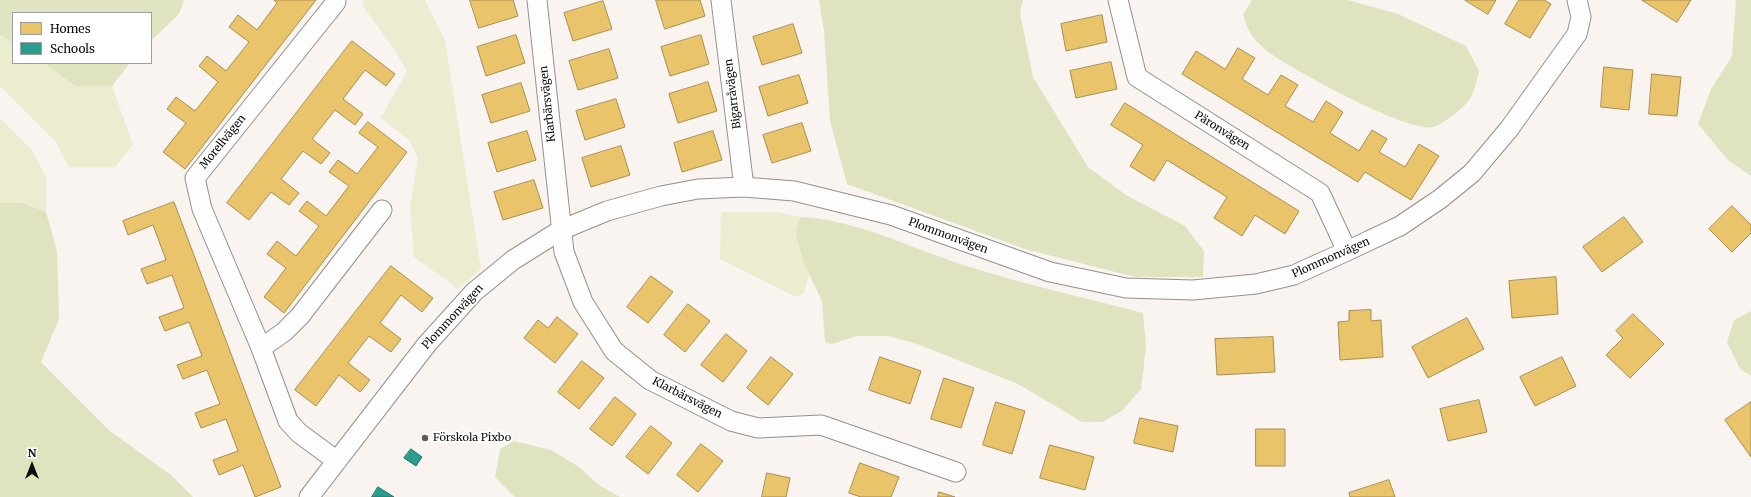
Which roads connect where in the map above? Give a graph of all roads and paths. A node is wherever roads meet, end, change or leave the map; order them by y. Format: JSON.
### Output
{"nodes":[{"id":1,"x":537,"y":0,"type":"edge"},
{"id":2,"x":721,"y":0,"type":"edge"},
{"id":3,"x":1118,"y":0,"type":"edge"},
{"id":4,"x":1577,"y":0,"type":"edge"},
{"id":5,"x":336,"y":2,"type":"dead end"},
{"id":6,"x":744,"y":188,"type":"junction"},
{"id":7,"x":382,"y":210,"type":"dead end"},
{"id":8,"x":561,"y":230,"type":"junction"},
{"id":9,"x":1347,"y":251,"type":"junction"},
{"id":10,"x":261,"y":348,"type":"junction"},
{"id":11,"x":337,"y":461,"type":"junction"},
{"id":12,"x":956,"y":472,"type":"dead end"},
{"id":13,"x":309,"y":497,"type":"edge"}],
"edges":[{"from":1,"to":8,"type":"street","name":"Klarbärsvägen"},
{"from":2,"to":6,"type":"street","name":"Bigarråvägen"},
{"from":3,"to":9,"type":"street","name":"Päronvägen"},
{"from":4,"to":9,"type":"street","name":"Plommonvägen"},
{"from":5,"to":10,"type":"street","name":"Morellvägen"},
{"from":6,"to":8,"type":"street","name":"Plommonvägen"},
{"from":6,"to":9,"type":"street","name":"Plommonvägen"},
{"from":7,"to":10,"type":"street"},
{"from":8,"to":11,"type":"street","name":"Plommonvägen"},
{"from":8,"to":12,"type":"street","name":"Klarbärsvägen"},
{"from":10,"to":11,"type":"street","name":"Morellvägen"},
{"from":11,"to":13,"type":"street","name":"Plommonvägen"}]}
